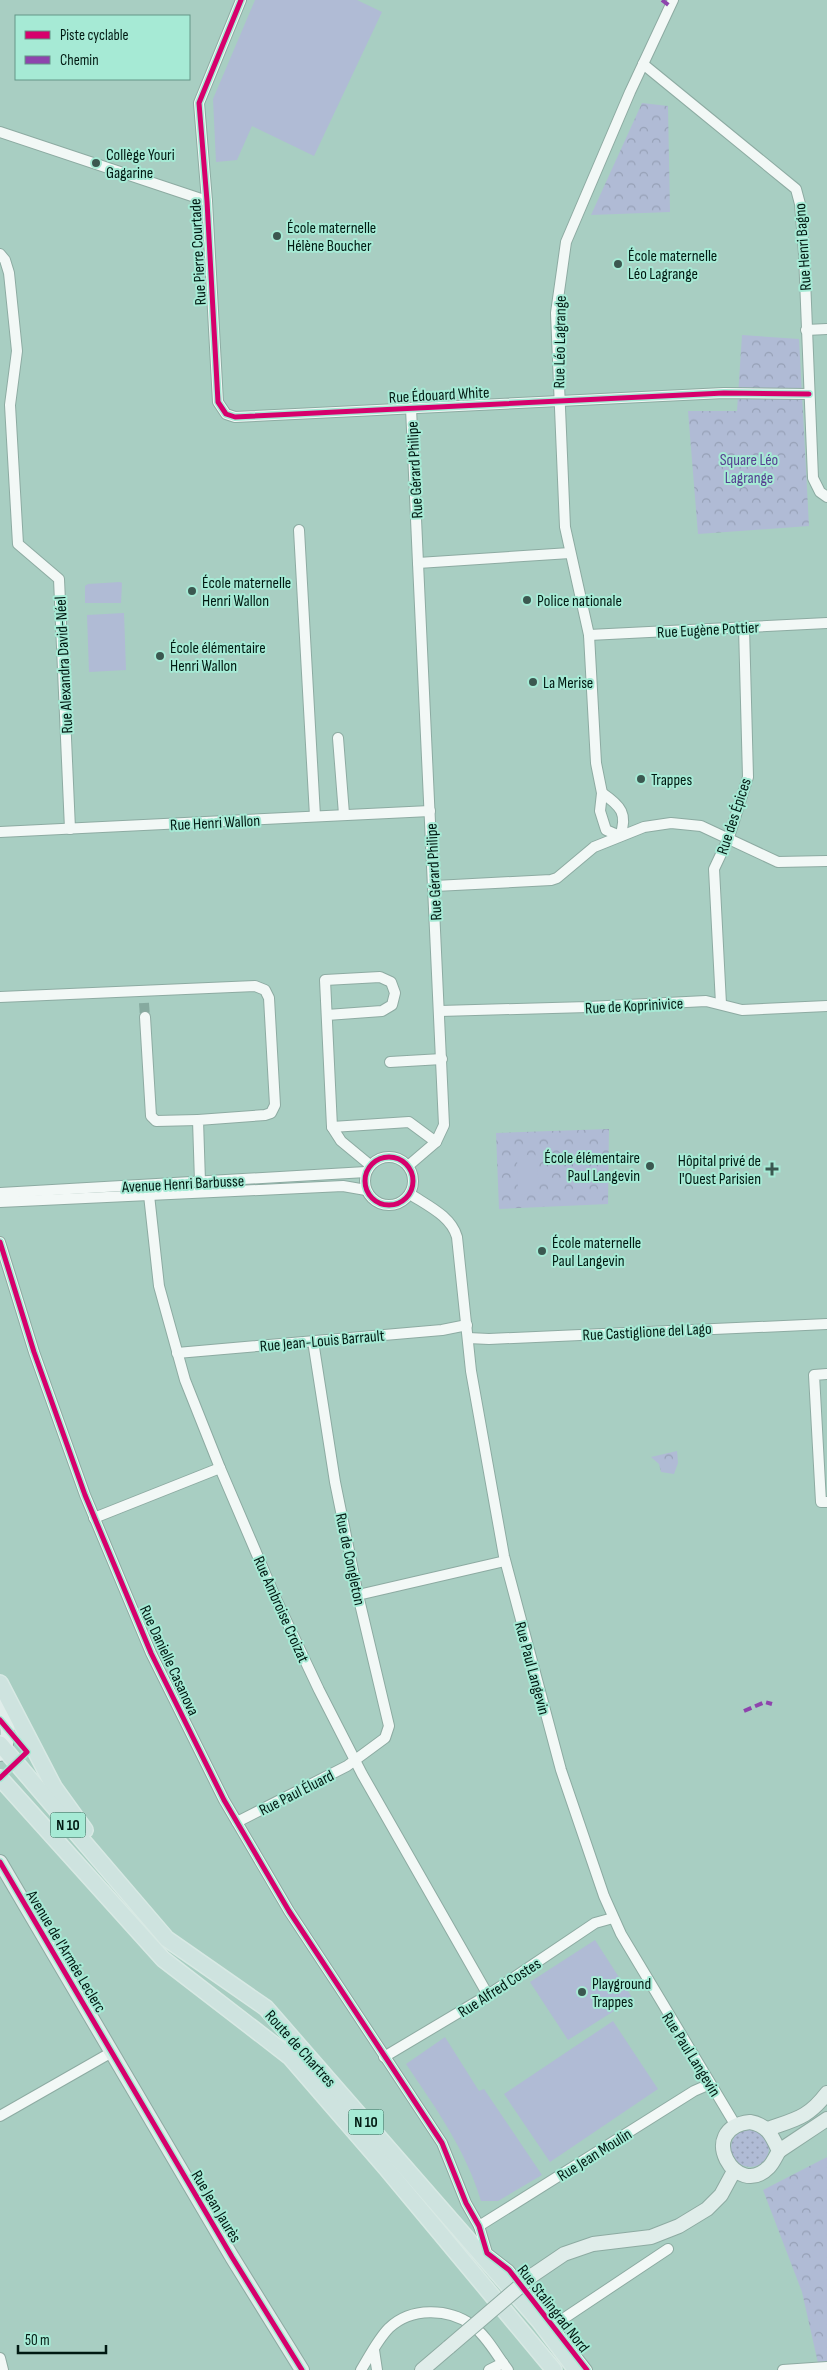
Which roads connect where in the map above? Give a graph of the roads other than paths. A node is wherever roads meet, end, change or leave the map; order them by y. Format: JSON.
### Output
{"nodes":[{"id":1,"x":242,"y":0,"type":"edge"},
{"id":2,"x":674,"y":0,"type":"edge"},
{"id":3,"x":644,"y":64,"type":"junction"},
{"id":4,"x":0,"y":132,"type":"edge"},
{"id":5,"x":207,"y":202,"type":"junction"},
{"id":6,"x":0,"y":254,"type":"edge"},
{"id":7,"x":827,"y":329,"type":"edge"},
{"id":8,"x":806,"y":330,"type":"junction"},
{"id":9,"x":809,"y":394,"type":"junction"},
{"id":10,"x":558,"y":400,"type":"junction"},
{"id":11,"x":411,"y":408,"type":"junction"},
{"id":12,"x":321,"y":412,"type":"joint"},
{"id":13,"x":827,"y":497,"type":"edge"},
{"id":14,"x":299,"y":530,"type":"dead end"},
{"id":15,"x":570,"y":553,"type":"junction"},
{"id":16,"x":418,"y":563,"type":"junction"},
{"id":17,"x":827,"y":623,"type":"edge"},
{"id":18,"x":744,"y":627,"type":"junction"},
{"id":19,"x":589,"y":634,"type":"junction"},
{"id":20,"x":338,"y":738,"type":"dead end"},
{"id":21,"x":602,"y":793,"type":"junction"},
{"id":22,"x":430,"y":810,"type":"junction"},
{"id":23,"x":344,"y":814,"type":"junction"},
{"id":24,"x":315,"y":816,"type":"junction"},
{"id":25,"x":70,"y":829,"type":"junction"},
{"id":26,"x":0,"y":832,"type":"edge"},
{"id":27,"x":620,"y":836,"type":"junction"},
{"id":28,"x":729,"y":837,"type":"junction"},
{"id":29,"x":827,"y":861,"type":"edge"},
{"id":30,"x":435,"y":886,"type":"junction"},
{"id":31,"x":144,"y":991,"type":"junction"},
{"id":32,"x":0,"y":997,"type":"edge"},
{"id":33,"x":144,"y":1003,"type":"tunnel mouth"},
{"id":34,"x":721,"y":1004,"type":"junction"},
{"id":35,"x":827,"y":1006,"type":"edge"},
{"id":36,"x":440,"y":1011,"type":"junction"},
{"id":37,"x":327,"y":1015,"type":"junction"},
{"id":38,"x":145,"y":1017,"type":"tunnel mouth"},
{"id":39,"x":442,"y":1059,"type":"junction"},
{"id":40,"x":390,"y":1062,"type":"dead end"},
{"id":41,"x":198,"y":1120,"type":"junction"},
{"id":42,"x":353,"y":1125,"type":"junction"},
{"id":43,"x":332,"y":1127,"type":"junction"},
{"id":44,"x":341,"y":1141,"type":"junction"},
{"id":45,"x":436,"y":1142,"type":"junction"},
{"id":46,"x":408,"y":1166,"type":"junction"},
{"id":47,"x":368,"y":1168,"type":"junction"},
{"id":48,"x":200,"y":1182,"type":"junction"},
{"id":49,"x":366,"y":1190,"type":"junction"},
{"id":50,"x":0,"y":1193,"type":"edge"},
{"id":51,"x":410,"y":1194,"type":"junction"},
{"id":52,"x":149,"y":1195,"type":"junction"},
{"id":53,"x":0,"y":1202,"type":"edge"},
{"id":54,"x":0,"y":1242,"type":"edge"},
{"id":55,"x":827,"y":1324,"type":"edge"},
{"id":56,"x":467,"y":1325,"type":"junction"},
{"id":57,"x":468,"y":1338,"type":"junction"},
{"id":58,"x":313,"y":1341,"type":"junction"},
{"id":59,"x":177,"y":1353,"type":"junction"},
{"id":60,"x":827,"y":1374,"type":"edge"},
{"id":61,"x":220,"y":1468,"type":"junction"},
{"id":62,"x":827,"y":1502,"type":"edge"},
{"id":63,"x":94,"y":1518,"type":"junction"},
{"id":64,"x":505,"y":1561,"type":"junction"},
{"id":65,"x":358,"y":1594,"type":"junction"},
{"id":66,"x":0,"y":1683,"type":"edge"},
{"id":67,"x":0,"y":1699,"type":"edge"},
{"id":68,"x":2,"y":1749,"type":"edge"},
{"id":69,"x":355,"y":1760,"type":"junction"},
{"id":70,"x":0,"y":1778,"type":"edge"},
{"id":71,"x":237,"y":1822,"type":"junction"},
{"id":72,"x":0,"y":1862,"type":"edge"},
{"id":73,"x":132,"y":1901,"type":"junction"},
{"id":74,"x":613,"y":1918,"type":"junction"},
{"id":75,"x":488,"y":1995,"type":"junction"},
{"id":76,"x":112,"y":2052,"type":"junction"},
{"id":77,"x":384,"y":2057,"type":"junction"},
{"id":78,"x":710,"y":2084,"type":"junction"},
{"id":79,"x":827,"y":2093,"type":"edge"},
{"id":80,"x":0,"y":2116,"type":"edge"},
{"id":81,"x":827,"y":2119,"type":"edge"},
{"id":82,"x":736,"y":2126,"type":"junction"},
{"id":83,"x":768,"y":2129,"type":"junction"},
{"id":84,"x":780,"y":2151,"type":"junction"},
{"id":85,"x":734,"y":2171,"type":"junction"},
{"id":86,"x":479,"y":2226,"type":"junction"},
{"id":87,"x":668,"y":2249,"type":"dead end"},
{"id":88,"x":551,"y":2327,"type":"junction"},
{"id":89,"x":374,"y":2350,"type":"junction"},
{"id":90,"x":0,"y":2358,"type":"edge"},
{"id":91,"x":506,"y":2366,"type":"edge"},
{"id":92,"x":827,"y":2367,"type":"edge"},
{"id":93,"x":423,"y":2369,"type":"edge"},
{"id":94,"x":3,"y":2370,"type":"edge"},
{"id":95,"x":302,"y":2370,"type":"edge"},
{"id":96,"x":361,"y":2370,"type":"edge"},
{"id":97,"x":377,"y":2370,"type":"edge"},
{"id":98,"x":489,"y":2370,"type":"edge"},
{"id":99,"x":554,"y":2370,"type":"edge"},
{"id":100,"x":576,"y":2370,"type":"edge"},
{"id":101,"x":587,"y":2370,"type":"edge"},
{"id":102,"x":783,"y":2370,"type":"edge"}],
"edges":[{"from":1,"to":5,"type":"street","name":"Rue Pierre Courtade"},
{"from":2,"to":3,"type":"street","name":"Rue Léo Lagrange"},
{"from":3,"to":8,"type":"street","name":"Rue Henri Bagno"},
{"from":3,"to":10,"type":"street","name":"Rue Léo Lagrange"},
{"from":4,"to":5,"type":"street"},
{"from":5,"to":12,"type":"street","name":"Rue Pierre Courtade"},
{"from":6,"to":25,"type":"street","name":"Rue Alexandra David-Néel"},
{"from":7,"to":8,"type":"street"},
{"from":8,"to":9,"type":"street","name":"Rue Henri Bagno"},
{"from":9,"to":10,"type":"street","name":"Rue Édouard White"},
{"from":9,"to":13,"type":"street","name":"Rue Henri Bagno"},
{"from":10,"to":11,"type":"street","name":"Rue Édouard White"},
{"from":10,"to":15,"type":"street","name":"Rue Léo Lagrange"},
{"from":11,"to":12,"type":"street","name":"Rue Édouard White"},
{"from":11,"to":16,"type":"street","name":"Rue Gérard Philipe"},
{"from":14,"to":24,"type":"street"},
{"from":15,"to":16,"type":"street"},
{"from":15,"to":19,"type":"street","name":"Rue Léo Lagrange"},
{"from":16,"to":22,"type":"street","name":"Rue Gérard Philipe"},
{"from":17,"to":18,"type":"street","name":"Rue Eugène Pottier"},
{"from":18,"to":19,"type":"street","name":"Rue Eugène Pottier"},
{"from":18,"to":28,"type":"street","name":"Rue des Épices"},
{"from":19,"to":21,"type":"street","name":"Rue Léo Lagrange"},
{"from":20,"to":23,"type":"street"},
{"from":21,"to":27,"type":"street","name":"Rue Léo Lagrange"},
{"from":21,"to":27,"type":"street"},
{"from":22,"to":23,"type":"street","name":"Rue Henri Wallon"},
{"from":22,"to":30,"type":"street","name":"Rue Gérard Philipe"},
{"from":23,"to":24,"type":"street","name":"Rue Henri Wallon"},
{"from":24,"to":25,"type":"street","name":"Rue Henri Wallon"},
{"from":25,"to":26,"type":"street","name":"Rue Henri Wallon"},
{"from":27,"to":28,"type":"street"},
{"from":27,"to":30,"type":"street"},
{"from":28,"to":29,"type":"street"},
{"from":28,"to":34,"type":"street","name":"Rue des Épices"},
{"from":30,"to":36,"type":"street","name":"Rue Gérard Philipe"},
{"from":31,"to":32,"type":"street"},
{"from":31,"to":33,"type":"street"},
{"from":31,"to":41,"type":"street"},
{"from":34,"to":35,"type":"street","name":"Rue de Koprinivice"},
{"from":34,"to":36,"type":"street","name":"Rue de Koprinivice"},
{"from":36,"to":39,"type":"street","name":"Rue Gérard Philipe"},
{"from":37,"to":37,"type":"street"},
{"from":37,"to":43,"type":"street"},
{"from":38,"to":41,"type":"street"},
{"from":39,"to":40,"type":"street"},
{"from":39,"to":45,"type":"street","name":"Rue Gérard Philipe"},
{"from":41,"to":48,"type":"street"},
{"from":42,"to":43,"type":"street"},
{"from":42,"to":44,"type":"street"},
{"from":42,"to":45,"type":"street"},
{"from":43,"to":44,"type":"street"},
{"from":44,"to":47,"type":"street"},
{"from":45,"to":46,"type":"street"},
{"from":46,"to":47,"type":"street"},
{"from":46,"to":51,"type":"street"},
{"from":47,"to":48,"type":"street","name":"Avenue Henri Barbusse"},
{"from":47,"to":49,"type":"street"},
{"from":48,"to":50,"type":"street","name":"Avenue Henri Barbusse"},
{"from":49,"to":51,"type":"street"},
{"from":49,"to":52,"type":"street","name":"Avenue Henri Barbusse"},
{"from":51,"to":56,"type":"street","name":"Rue Paul Langevin"},
{"from":52,"to":53,"type":"street","name":"Avenue Henri Barbusse"},
{"from":52,"to":59,"type":"street","name":"Rue Ambroise Croizat"},
{"from":54,"to":63,"type":"street","name":"Rue Danielle Casanova"},
{"from":55,"to":57,"type":"street","name":"Rue Castiglione del Lago"},
{"from":56,"to":57,"type":"street","name":"Rue Paul Langevin"},
{"from":56,"to":58,"type":"street","name":"Rue Jean-Louis Barrault"},
{"from":57,"to":64,"type":"street","name":"Rue Paul Langevin"},
{"from":58,"to":59,"type":"street","name":"Rue Jean-Louis Barrault"},
{"from":58,"to":65,"type":"street","name":"Rue de Congleton"},
{"from":59,"to":61,"type":"street","name":"Rue Ambroise Croizat"},
{"from":60,"to":62,"type":"street"},
{"from":61,"to":63,"type":"street"},
{"from":61,"to":69,"type":"street","name":"Rue Ambroise Croizat"},
{"from":63,"to":71,"type":"street","name":"Rue Danielle Casanova"},
{"from":64,"to":65,"type":"street"},
{"from":64,"to":74,"type":"street","name":"Rue Paul Langevin"},
{"from":65,"to":69,"type":"street","name":"Rue de Congleton"},
{"from":66,"to":73,"type":"main road"},
{"from":67,"to":68,"type":"main road"},
{"from":68,"to":73,"type":"main road","name":"Route de Chartres","number":"N 10"},
{"from":69,"to":71,"type":"street","name":"Rue Paul Éluard"},
{"from":69,"to":75,"type":"street","name":"Rue Ambroise Croizat"},
{"from":70,"to":99,"type":"main road","name":"Route de Chartres","number":"N 10"},
{"from":71,"to":77,"type":"street","name":"Rue Danielle Casanova"},
{"from":72,"to":76,"type":"main road","name":"Avenue de l'Armée Leclerc"},
{"from":73,"to":100,"type":"main road","name":"Route de Chartres","number":"N 10"},
{"from":74,"to":75,"type":"street","name":"Rue Alfred Costes"},
{"from":74,"to":78,"type":"street","name":"Rue Paul Langevin"},
{"from":75,"to":77,"type":"street","name":"Rue Alfred Costes"},
{"from":76,"to":80,"type":"street"},
{"from":76,"to":95,"type":"main road","name":"Rue Jean Jaurès"},
{"from":77,"to":86,"type":"street","name":"Rue Stalingrad Nord"},
{"from":78,"to":82,"type":"street","name":"Rue Paul Langevin"},
{"from":78,"to":86,"type":"street","name":"Rue Jean Moulin"},
{"from":79,"to":83,"type":"main road"},
{"from":81,"to":84,"type":"main road"},
{"from":82,"to":83,"type":"main road"},
{"from":82,"to":85,"type":"main road"},
{"from":83,"to":84,"type":"main road"},
{"from":84,"to":85,"type":"main road"},
{"from":85,"to":93,"type":"main road","bridge":true},
{"from":86,"to":88,"type":"street","name":"Rue Stalingrad Nord"},
{"from":87,"to":88,"type":"street"},
{"from":88,"to":101,"type":"street","name":"Rue Stalingrad Nord"},
{"from":89,"to":91,"type":"street"},
{"from":89,"to":96,"type":"street"},
{"from":89,"to":97,"type":"street"},
{"from":90,"to":94,"type":"street"},
{"from":91,"to":98,"type":"street"},
{"from":92,"to":102,"type":"street"}]}
